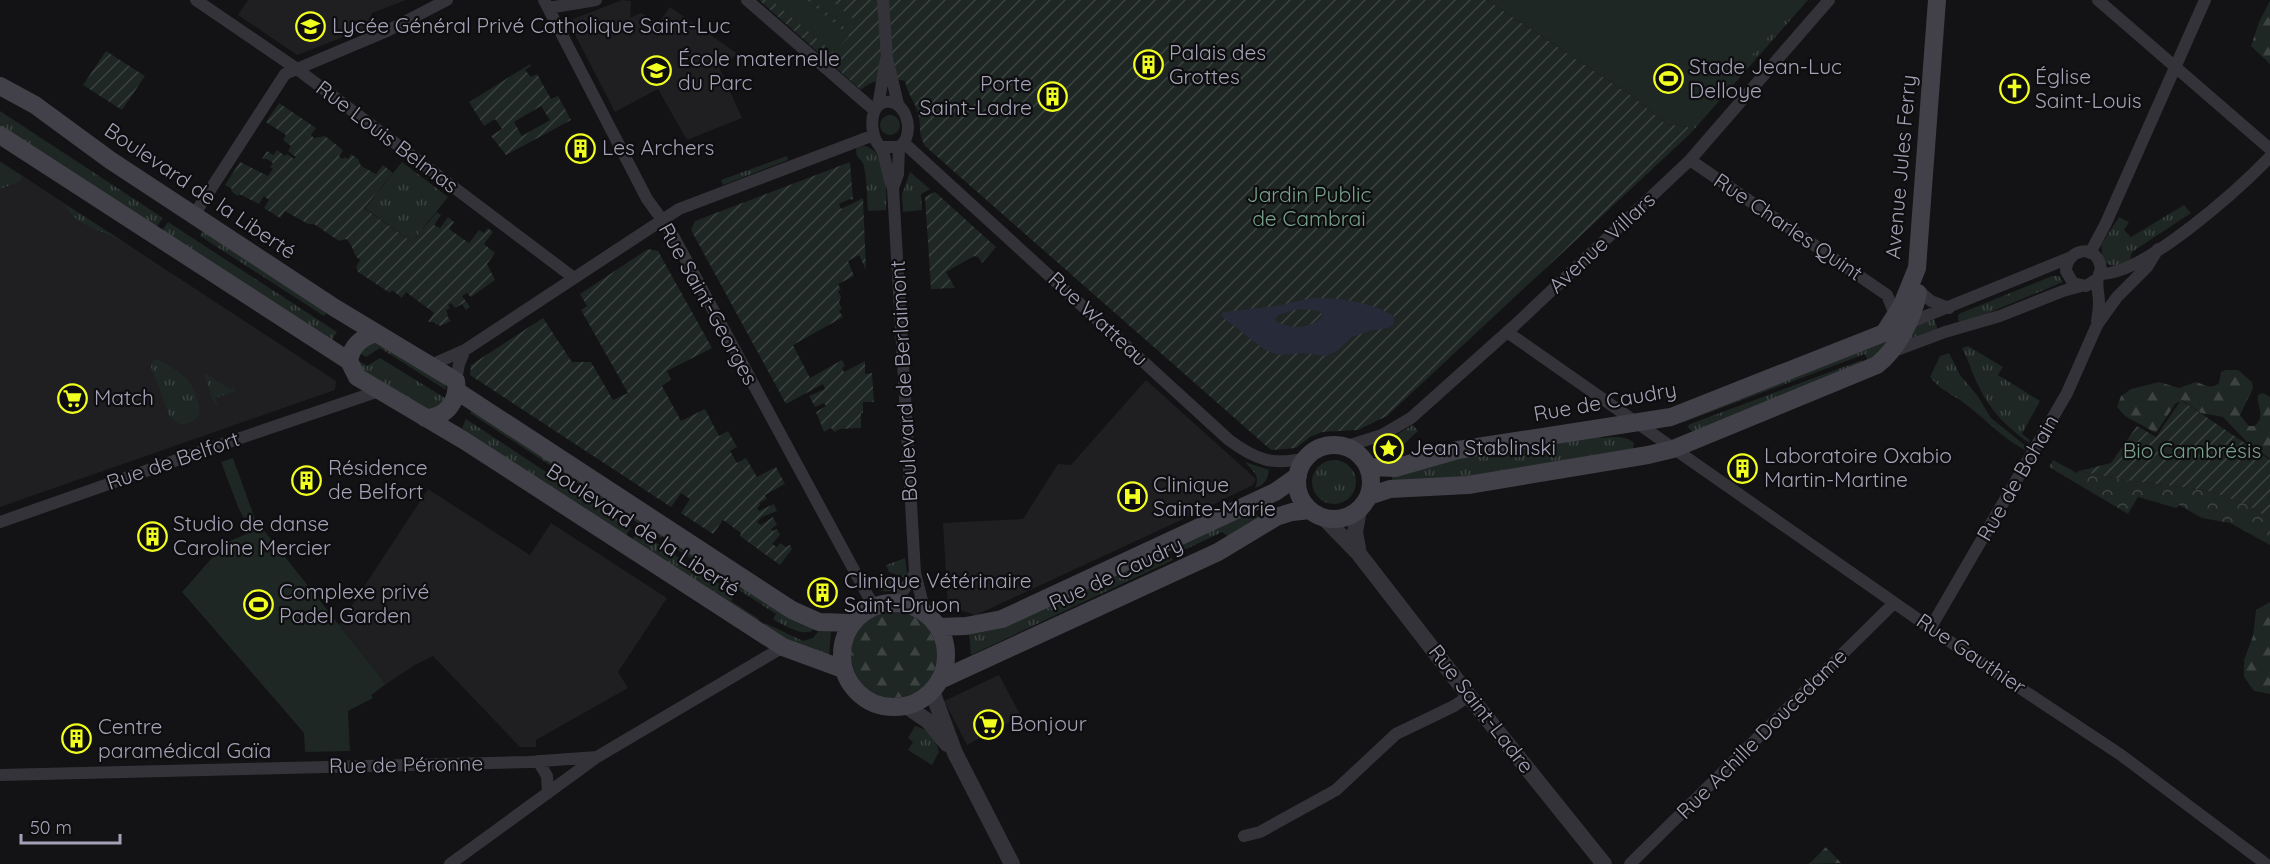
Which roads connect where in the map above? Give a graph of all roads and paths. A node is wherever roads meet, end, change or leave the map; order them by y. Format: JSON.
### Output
{"nodes":[{"id":1,"x":196,"y":0,"type":"edge"},
{"id":2,"x":447,"y":0,"type":"edge"},
{"id":3,"x":596,"y":0,"type":"edge"},
{"id":4,"x":747,"y":0,"type":"edge"},
{"id":5,"x":883,"y":0,"type":"edge"},
{"id":6,"x":1829,"y":0,"type":"edge"},
{"id":7,"x":1937,"y":0,"type":"edge"},
{"id":8,"x":2098,"y":0,"type":"edge"},
{"id":9,"x":2205,"y":0,"type":"edge"},
{"id":10,"x":546,"y":4,"type":"edge"},
{"id":11,"x":886,"y":58,"type":"junction"},
{"id":12,"x":2175,"y":66,"type":"junction"},
{"id":13,"x":297,"y":69,"type":"junction"},
{"id":14,"x":0,"y":86,"type":"edge"},
{"id":15,"x":898,"y":104,"type":"junction"},
{"id":16,"x":876,"y":108,"type":"junction"},
{"id":17,"x":874,"y":135,"type":"junction"},
{"id":18,"x":0,"y":136,"type":"edge"},
{"id":19,"x":902,"y":145,"type":"junction"},
{"id":20,"x":881,"y":147,"type":"junction"},
{"id":21,"x":2270,"y":149,"type":"edge"},
{"id":22,"x":2270,"y":156,"type":"edge"},
{"id":23,"x":1690,"y":160,"type":"junction"},
{"id":24,"x":893,"y":188,"type":"junction"},
{"id":25,"x":194,"y":215,"type":"junction"},
{"id":26,"x":662,"y":219,"type":"junction"},
{"id":27,"x":2158,"y":249,"type":"junction"},
{"id":28,"x":2090,"y":253,"type":"junction"},
{"id":29,"x":2069,"y":258,"type":"junction"},
{"id":30,"x":2099,"y":277,"type":"junction"},
{"id":31,"x":574,"y":278,"type":"junction"},
{"id":32,"x":2081,"y":286,"type":"junction"},
{"id":33,"x":1913,"y":291,"type":"junction"},
{"id":34,"x":1887,"y":295,"type":"junction"},
{"id":35,"x":1949,"y":308,"type":"junction"},
{"id":36,"x":1897,"y":324,"type":"junction"},
{"id":37,"x":2097,"y":325,"type":"junction"},
{"id":38,"x":1507,"y":332,"type":"junction"},
{"id":39,"x":376,"y":333,"type":"junction"},
{"id":40,"x":465,"y":350,"type":"junction"},
{"id":41,"x":1888,"y":353,"type":"junction"},
{"id":42,"x":431,"y":365,"type":"junction"},
{"id":43,"x":353,"y":369,"type":"junction"},
{"id":44,"x":457,"y":386,"type":"junction"},
{"id":45,"x":379,"y":391,"type":"junction"},
{"id":46,"x":347,"y":403,"type":"junction"},
{"id":47,"x":425,"y":418,"type":"junction"},
{"id":48,"x":1637,"y":423,"type":"junction"},
{"id":49,"x":1344,"y":447,"type":"junction"},
{"id":50,"x":1673,"y":449,"type":"junction"},
{"id":51,"x":1306,"y":458,"type":"junction"},
{"id":52,"x":1368,"y":467,"type":"junction"},
{"id":53,"x":1298,"y":476,"type":"junction"},
{"id":54,"x":1364,"y":503,"type":"junction"},
{"id":55,"x":1316,"y":514,"type":"junction"},
{"id":56,"x":0,"y":522,"type":"edge"},
{"id":57,"x":1359,"y":554,"type":"junction"},
{"id":58,"x":915,"y":573,"type":"junction"},
{"id":59,"x":900,"y":603,"type":"junction"},
{"id":60,"x":1894,"y":603,"type":"junction"},
{"id":61,"x":874,"y":607,"type":"junction"},
{"id":62,"x":925,"y":612,"type":"junction"},
{"id":63,"x":852,"y":623,"type":"junction"},
{"id":64,"x":939,"y":627,"type":"junction"},
{"id":65,"x":1931,"y":627,"type":"junction"},
{"id":66,"x":783,"y":647,"type":"junction"},
{"id":67,"x":843,"y":669,"type":"junction"},
{"id":68,"x":936,"y":686,"type":"junction"},
{"id":69,"x":1469,"y":696,"type":"junction"},
{"id":70,"x":906,"y":706,"type":"junction"},
{"id":71,"x":955,"y":753,"type":"junction"},
{"id":72,"x":597,"y":757,"type":"junction"},
{"id":73,"x":538,"y":760,"type":"junction"},
{"id":74,"x":0,"y":775,"type":"edge"},
{"id":75,"x":548,"y":794,"type":"junction"},
{"id":76,"x":1244,"y":837,"type":"dead end"},
{"id":77,"x":450,"y":864,"type":"edge"},
{"id":78,"x":1012,"y":864,"type":"edge"},
{"id":79,"x":1604,"y":864,"type":"edge"},
{"id":80,"x":1630,"y":864,"type":"edge"},
{"id":81,"x":2266,"y":864,"type":"edge"}],
"edges":[{"from":1,"to":13,"type":"street","name":"Rue Louis Belmas"},
{"from":2,"to":13,"type":"street"},
{"from":3,"to":10,"type":"street"},
{"from":4,"to":16,"type":"street"},
{"from":5,"to":11,"type":"street"},
{"from":6,"to":23,"type":"street","name":"Avenue Villars"},
{"from":7,"to":33,"type":"main road","name":"Avenue Jules Ferry"},
{"from":8,"to":12,"type":"street"},
{"from":9,"to":12,"type":"street"},
{"from":10,"to":26,"type":"street","name":"Rue Saint-Georges"},
{"from":11,"to":15,"type":"street"},
{"from":11,"to":16,"type":"street"},
{"from":12,"to":21,"type":"street"},
{"from":12,"to":28,"type":"street"},
{"from":13,"to":25,"type":"street"},
{"from":13,"to":31,"type":"street","name":"Rue Louis Belmas"},
{"from":14,"to":25,"type":"main road","name":"Boulevard de la Liberté"},
{"from":15,"to":16,"type":"street"},
{"from":15,"to":19,"type":"street"},
{"from":16,"to":17,"type":"street"},
{"from":17,"to":20,"type":"street"},
{"from":17,"to":26,"type":"street"},
{"from":18,"to":43,"type":"main road","name":"Boulevard de la Liberté"},
{"from":19,"to":20,"type":"street"},
{"from":19,"to":24,"type":"street","name":"Boulevard de Berlaimont"},
{"from":19,"to":51,"type":"street","name":"Rue Watteau"},
{"from":20,"to":24,"type":"street","name":"Boulevard de Berlaimont"},
{"from":22,"to":27,"type":"street"},
{"from":23,"to":34,"type":"street","name":"Rue Charles Quint"},
{"from":23,"to":38,"type":"street","name":"Avenue Villars"},
{"from":24,"to":58,"type":"street","name":"Boulevard de Berlaimont"},
{"from":25,"to":39,"type":"main road","name":"Boulevard de la Liberté"},
{"from":26,"to":31,"type":"street"},
{"from":26,"to":61,"type":"street","name":"Rue Saint-Georges"},
{"from":27,"to":30,"type":"street"},
{"from":27,"to":37,"type":"street","name":"Rue de Bohain"},
{"from":28,"to":29,"type":"street"},
{"from":28,"to":30,"type":"street"},
{"from":29,"to":32,"type":"street"},
{"from":29,"to":35,"type":"street","name":"Rue de Caudry"},
{"from":30,"to":32,"type":"street"},
{"from":30,"to":37,"type":"street","name":"Rue de Bohain"},
{"from":31,"to":40,"type":"street"},
{"from":32,"to":41,"type":"street"},
{"from":33,"to":34,"type":"street"},
{"from":33,"to":35,"type":"street"},
{"from":33,"to":36,"type":"main road","name":"Avenue Jules Ferry"},
{"from":34,"to":36,"type":"street"},
{"from":35,"to":36,"type":"street","name":"Rue de Caudry"},
{"from":36,"to":41,"type":"main road"},
{"from":36,"to":48,"type":"main road","name":"Rue de Caudry"},
{"from":37,"to":65,"type":"street","name":"Rue de Bohain"},
{"from":38,"to":48,"type":"street","name":"Rue Gauthier"},
{"from":38,"to":49,"type":"street","name":"Avenue Villars"},
{"from":39,"to":42,"type":"main road","name":"Boulevard de la Liberté"},
{"from":39,"to":43,"type":"main road"},
{"from":40,"to":42,"type":"street"},
{"from":40,"to":44,"type":"street"},
{"from":41,"to":50,"type":"main road"},
{"from":42,"to":44,"type":"main road","name":"Boulevard de la Liberté"},
{"from":43,"to":45,"type":"main road","name":"Boulevard de la Liberté"},
{"from":43,"to":46,"type":"street"},
{"from":44,"to":47,"type":"main road"},
{"from":44,"to":63,"type":"main road","name":"Boulevard de la Liberté"},
{"from":45,"to":46,"type":"street","name":"Rue de Belfort"},
{"from":45,"to":47,"type":"main road","name":"Boulevard de la Liberté"},
{"from":46,"to":56,"type":"street","name":"Rue de Belfort"},
{"from":47,"to":66,"type":"main road","name":"Boulevard de la Liberté"},
{"from":48,"to":50,"type":"street","name":"Rue Gauthier"},
{"from":48,"to":52,"type":"main road","name":"Rue de Caudry"},
{"from":49,"to":51,"type":"main road"},
{"from":49,"to":52,"type":"main road"},
{"from":50,"to":54,"type":"main road"},
{"from":50,"to":60,"type":"street","name":"Rue Gauthier"},
{"from":51,"to":53,"type":"main road"},
{"from":52,"to":54,"type":"main road"},
{"from":53,"to":55,"type":"main road"},
{"from":53,"to":64,"type":"main road","name":"Rue de Caudry"},
{"from":54,"to":55,"type":"main road"},
{"from":54,"to":57,"type":"street"},
{"from":55,"to":57,"type":"street","name":"Rue Saint-Ladre"},
{"from":55,"to":68,"type":"main road","name":"Rue de Caudry"},
{"from":57,"to":69,"type":"street","name":"Rue Saint-Ladre"},
{"from":58,"to":59,"type":"street"},
{"from":58,"to":62,"type":"street","name":"Boulevard de Berlaimont"},
{"from":59,"to":61,"type":"main road"},
{"from":59,"to":62,"type":"main road"},
{"from":60,"to":65,"type":"street","name":"Rue Gauthier"},
{"from":60,"to":80,"type":"street","name":"Rue Achille Doucedame"},
{"from":61,"to":63,"type":"main road"},
{"from":62,"to":64,"type":"main road"},
{"from":63,"to":67,"type":"main road"},
{"from":64,"to":68,"type":"main road"},
{"from":65,"to":81,"type":"street","name":"Rue Gauthier"},
{"from":66,"to":67,"type":"main road","name":"Boulevard de la Liberté"},
{"from":66,"to":72,"type":"street","name":"Rue de Péronne"},
{"from":67,"to":70,"type":"main road"},
{"from":68,"to":70,"type":"main road"},
{"from":68,"to":71,"type":"street"},
{"from":69,"to":76,"type":"street"},
{"from":69,"to":79,"type":"street","name":"Rue Saint-Ladre"},
{"from":70,"to":71,"type":"street"},
{"from":71,"to":78,"type":"street"},
{"from":72,"to":73,"type":"street","name":"Rue de Péronne"},
{"from":72,"to":75,"type":"street"},
{"from":73,"to":74,"type":"street","name":"Rue de Péronne"},
{"from":73,"to":75,"type":"street"},
{"from":75,"to":77,"type":"street"}]}
